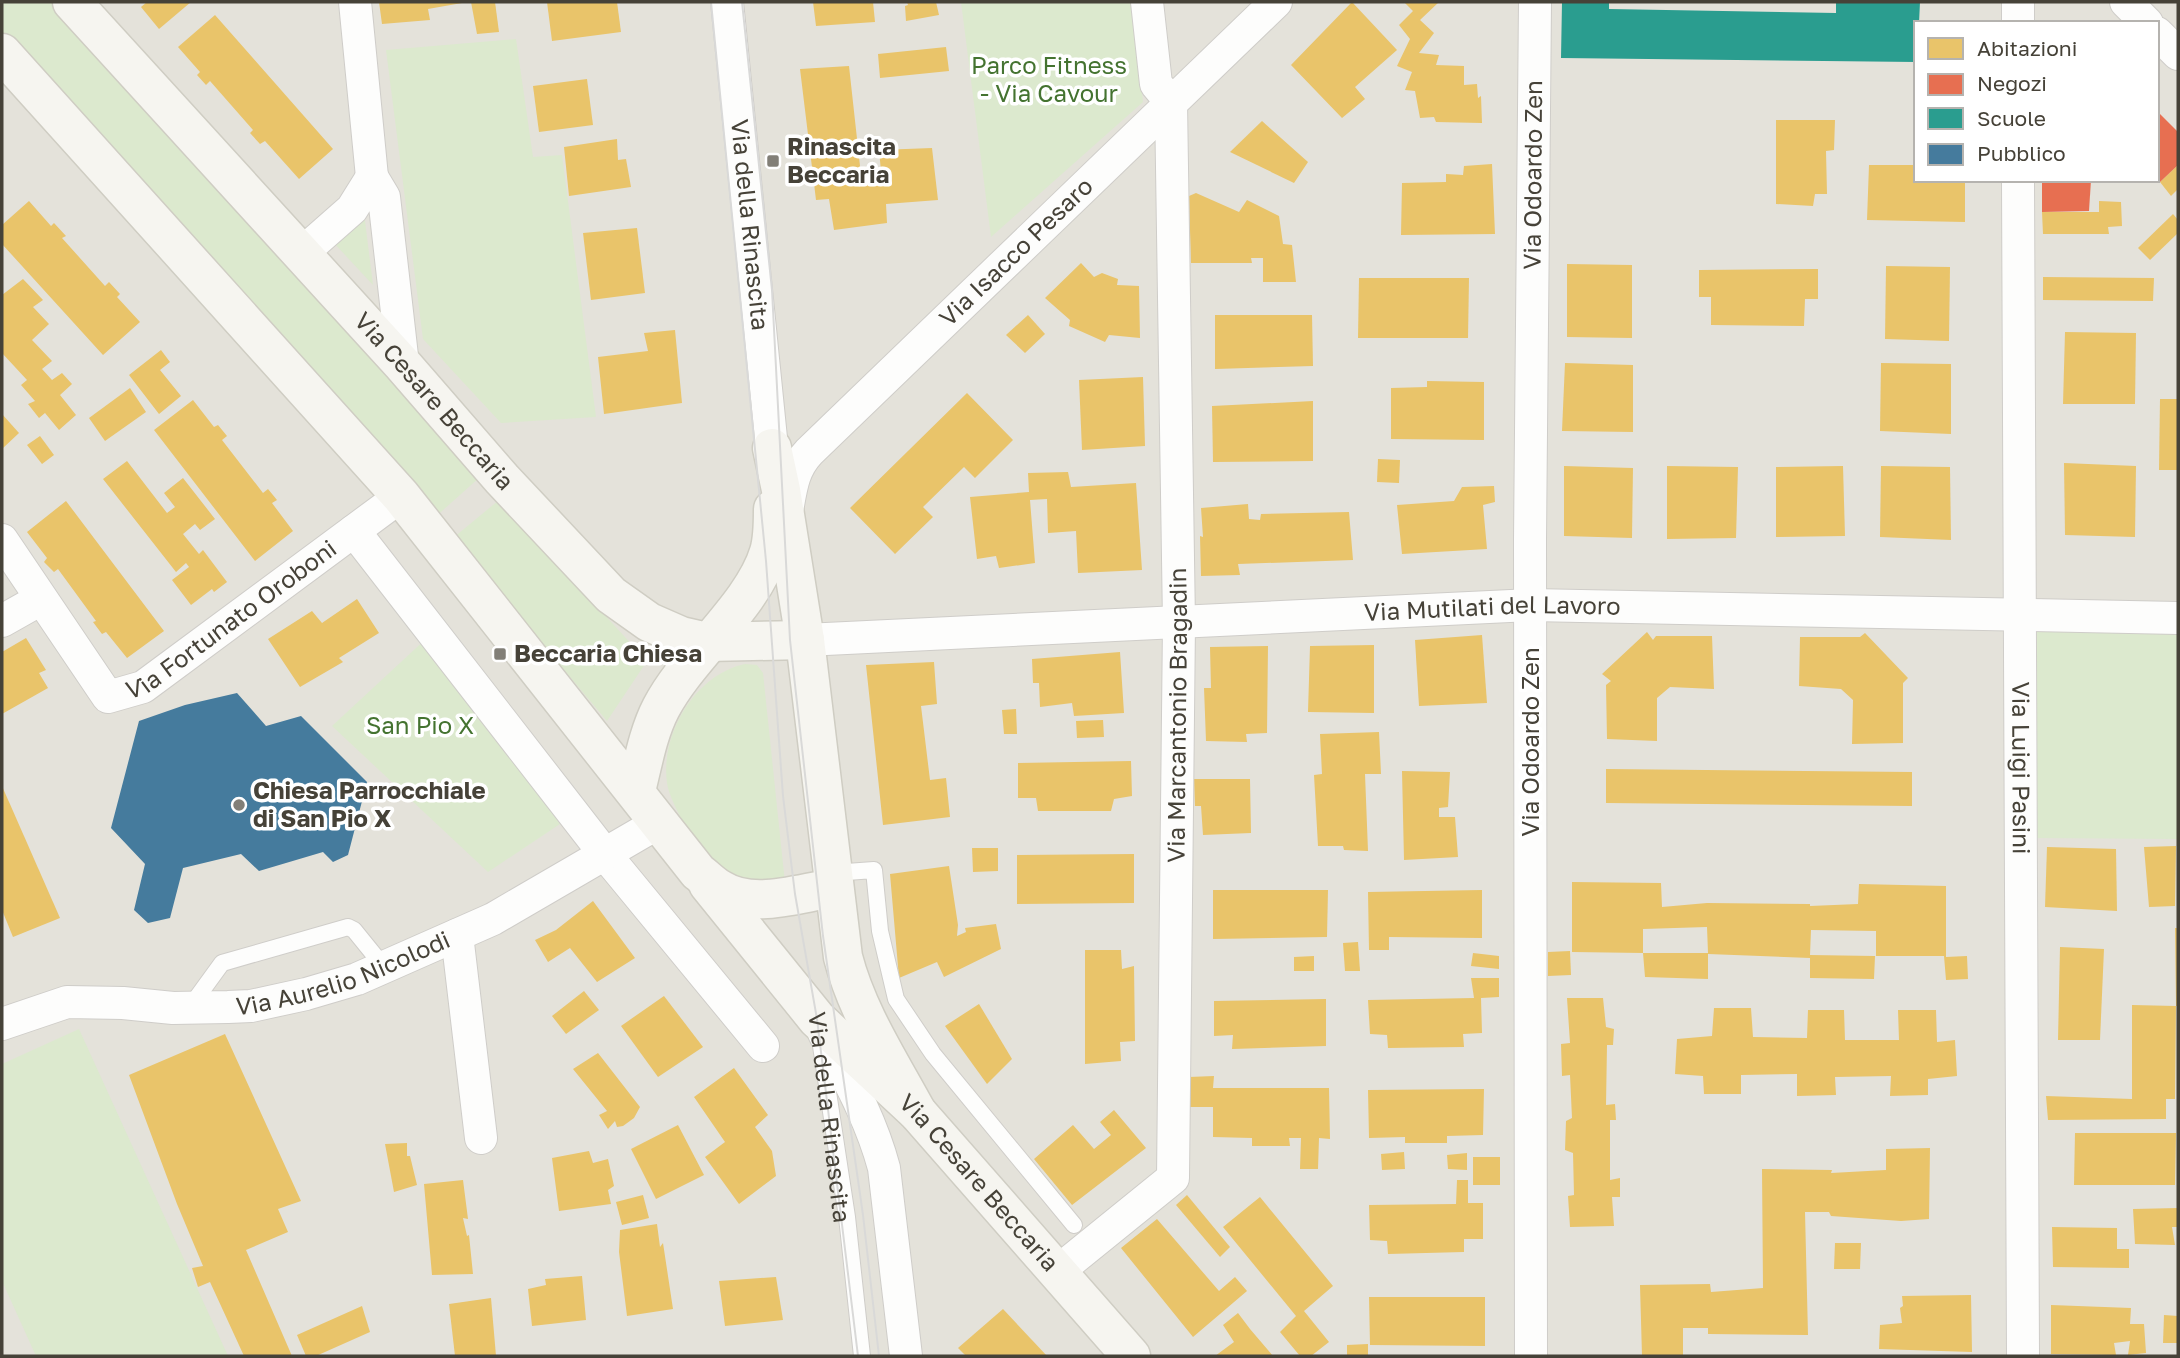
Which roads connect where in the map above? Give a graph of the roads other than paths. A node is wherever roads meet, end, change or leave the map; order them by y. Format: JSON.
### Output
{"nodes":[{"id":1,"x":72,"y":2,"type":"edge"},
{"id":2,"x":355,"y":2,"type":"edge"},
{"id":3,"x":727,"y":2,"type":"edge"},
{"id":4,"x":1147,"y":2,"type":"edge"},
{"id":5,"x":1276,"y":2,"type":"edge"},
{"id":6,"x":1535,"y":2,"type":"edge"},
{"id":7,"x":2018,"y":2,"type":"edge"},
{"id":8,"x":2126,"y":2,"type":"edge"},
{"id":9,"x":2018,"y":21,"type":"edge"},
{"id":10,"x":2145,"y":21,"type":"edge"},
{"id":11,"x":2159,"y":35,"type":"edge"},
{"id":12,"x":2,"y":53,"type":"edge"},
{"id":13,"x":2178,"y":54,"type":"edge"},
{"id":14,"x":1171,"y":102,"type":"junction"},
{"id":15,"x":372,"y":177,"type":"junction"},
{"id":16,"x":2018,"y":182,"type":"edge"},
{"id":17,"x":302,"y":253,"type":"junction"},
{"id":18,"x":403,"y":365,"type":"junction"},
{"id":19,"x":772,"y":448,"type":"junction"},
{"id":20,"x":401,"y":496,"type":"junction"},
{"id":21,"x":785,"y":518,"type":"junction"},
{"id":22,"x":354,"y":531,"type":"junction"},
{"id":23,"x":2,"y":540,"type":"edge"},
{"id":24,"x":41,"y":599,"type":"junction"},
{"id":25,"x":1531,"y":605,"type":"junction"},
{"id":26,"x":2019,"y":613,"type":"junction"},
{"id":27,"x":2178,"y":618,"type":"edge"},
{"id":28,"x":2,"y":621,"type":"edge"},
{"id":29,"x":1179,"y":623,"type":"junction"},
{"id":30,"x":805,"y":640,"type":"junction"},
{"id":31,"x":707,"y":642,"type":"junction"},
{"id":32,"x":636,"y":790,"type":"junction"},
{"id":33,"x":658,"y":822,"type":"junction"},
{"id":34,"x":604,"y":853,"type":"junction"},
{"id":35,"x":698,"y":872,"type":"junction"},
{"id":36,"x":833,"y":881,"type":"junction"},
{"id":37,"x":457,"y":935,"type":"junction"},
{"id":38,"x":384,"y":967,"type":"junction"},
{"id":39,"x":190,"y":1007,"type":"junction"},
{"id":40,"x":880,"y":1007,"type":"junction"},
{"id":41,"x":817,"y":1019,"type":"junction"},
{"id":42,"x":2,"y":1024,"type":"edge"},
{"id":43,"x":763,"y":1046,"type":"dead end"},
{"id":44,"x":917,"y":1112,"type":"junction"},
{"id":45,"x":481,"y":1138,"type":"dead end"},
{"id":46,"x":1074,"y":1225,"type":"dead end"},
{"id":47,"x":1057,"y":1272,"type":"junction"},
{"id":48,"x":862,"y":1356,"type":"edge"},
{"id":49,"x":906,"y":1356,"type":"edge"},
{"id":50,"x":1131,"y":1356,"type":"edge"},
{"id":51,"x":1531,"y":1356,"type":"edge"},
{"id":52,"x":2023,"y":1356,"type":"edge"}],
"edges":[{"from":1,"to":17,"type":"street","name":"Via Cesare Beccaria"},
{"from":2,"to":15,"type":"street"},
{"from":3,"to":19,"type":"street","name":"Via della Rinascita"},
{"from":4,"to":14,"type":"street"},
{"from":5,"to":14,"type":"street","name":"Via Isacco Pesaro"},
{"from":6,"to":25,"type":"street","name":"Via Odoardo Zen"},
{"from":7,"to":9,"type":"street"},
{"from":8,"to":10,"type":"street"},
{"from":11,"to":13,"type":"street"},
{"from":12,"to":20,"type":"street"},
{"from":14,"to":21,"type":"street","name":"Via Isacco Pesaro"},
{"from":14,"to":29,"type":"street","name":"Via Marcantonio Bragadin"},
{"from":15,"to":17,"type":"street"},
{"from":15,"to":18,"type":"street"},
{"from":16,"to":26,"type":"street","name":"Via Luigi Pasini"},
{"from":17,"to":18,"type":"street","name":"Via Cesare Beccaria"},
{"from":18,"to":31,"type":"street","name":"Via Cesare Beccaria"},
{"from":19,"to":21,"type":"street","name":"Via della Rinascita"},
{"from":19,"to":31,"type":"street"},
{"from":20,"to":22,"type":"street","name":"Via Fortunato Oroboni"},
{"from":20,"to":32,"type":"street"},
{"from":21,"to":30,"type":"street","name":"Via della Rinascita"},
{"from":22,"to":24,"type":"street","name":"Via Fortunato Oroboni"},
{"from":22,"to":34,"type":"street"},
{"from":23,"to":24,"type":"street","name":"Via Fortunato Oroboni"},
{"from":24,"to":28,"type":"street"},
{"from":25,"to":26,"type":"street","name":"Via Mutilati del Lavoro"},
{"from":25,"to":29,"type":"street","name":"Via Mutilati del Lavoro"},
{"from":25,"to":51,"type":"street","name":"Via Odoardo Zen"},
{"from":26,"to":27,"type":"street","name":"Via Mutilati del Lavoro"},
{"from":26,"to":52,"type":"street","name":"Via Luigi Pasini"},
{"from":29,"to":30,"type":"street","name":"Via Mutilati del Lavoro"},
{"from":29,"to":47,"type":"street","name":"Via Marcantonio Bragadin"},
{"from":30,"to":31,"type":"street","name":"Via Cesare Beccaria"},
{"from":30,"to":36,"type":"street","name":"Via della Rinascita"},
{"from":31,"to":32,"type":"street"},
{"from":32,"to":33,"type":"street"},
{"from":33,"to":34,"type":"street","name":"Via Aurelio Nicolodi"},
{"from":33,"to":35,"type":"street"},
{"from":34,"to":37,"type":"street","name":"Via Aurelio Nicolodi"},
{"from":34,"to":43,"type":"street"},
{"from":35,"to":36,"type":"street"},
{"from":35,"to":41,"type":"street","name":"Via Cesare Beccaria"},
{"from":36,"to":40,"type":"street","name":"Via della Rinascita"},
{"from":37,"to":38,"type":"street","name":"Via Aurelio Nicolodi"},
{"from":37,"to":45,"type":"street"},
{"from":38,"to":39,"type":"street","name":"Via Aurelio Nicolodi"},
{"from":38,"to":39,"type":"lane"},
{"from":39,"to":42,"type":"street","name":"Via Aurelio Nicolodi"},
{"from":40,"to":44,"type":"street","name":"Via della Rinascita"},
{"from":40,"to":46,"type":"lane"},
{"from":41,"to":44,"type":"street","name":"Via Cesare Beccaria"},
{"from":41,"to":48,"type":"lane","name":"Via della Rinascita"},
{"from":41,"to":49,"type":"street","name":"Via della Rinascita"},
{"from":44,"to":47,"type":"street","name":"Via Cesare Beccaria"},
{"from":47,"to":50,"type":"street","name":"Via Cesare Beccaria"}]}
